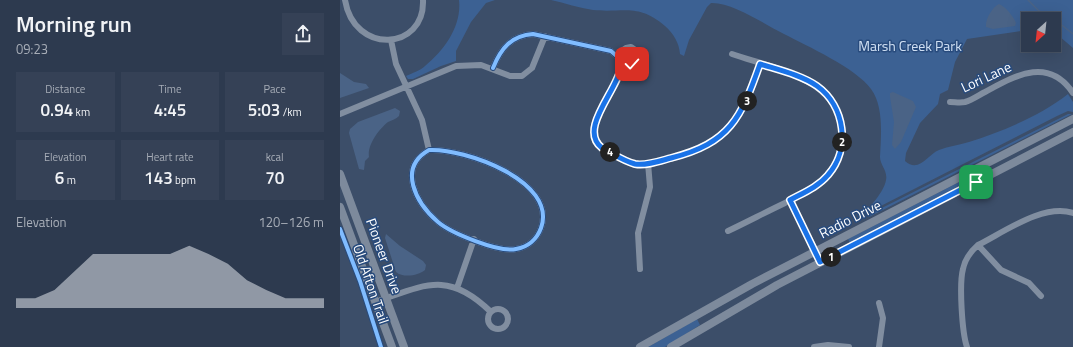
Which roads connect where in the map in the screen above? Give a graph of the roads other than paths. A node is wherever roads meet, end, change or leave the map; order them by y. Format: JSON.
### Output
{"nodes":[{"id":1,"x":345,"y":0,"type":"edge"},
{"id":2,"x":423,"y":0,"type":"edge"},
{"id":3,"x":546,"y":36,"type":"junction"},
{"id":4,"x":390,"y":40,"type":"junction"},
{"id":5,"x":732,"y":54,"type":"dead end"},
{"id":6,"x":616,"y":55,"type":"junction"},
{"id":7,"x":760,"y":64,"type":"junction"},
{"id":8,"x":621,"y":66,"type":"junction"},
{"id":9,"x":493,"y":68,"type":"junction"},
{"id":10,"x":407,"y":87,"type":"junction"},
{"id":11,"x":1073,"y":93,"type":"edge"},
{"id":12,"x":950,"y":102,"type":"dead end"},
{"id":13,"x":340,"y":114,"type":"edge"},
{"id":14,"x":1073,"y":119,"type":"edge"},
{"id":15,"x":1073,"y":132,"type":"edge"},
{"id":16,"x":429,"y":150,"type":"junction"},
{"id":17,"x":648,"y":164,"type":"junction"},
{"id":18,"x":340,"y":174,"type":"edge"},
{"id":19,"x":790,"y":200,"type":"junction"},
{"id":20,"x":340,"y":207,"type":"edge"},
{"id":21,"x":1073,"y":213,"type":"edge"},
{"id":22,"x":728,"y":231,"type":"dead end"},
{"id":23,"x":474,"y":239,"type":"junction"},
{"id":24,"x":978,"y":245,"type":"junction"},
{"id":25,"x":815,"y":252,"type":"junction"},
{"id":26,"x":820,"y":262,"type":"junction"},
{"id":27,"x":640,"y":269,"type":"dead end"},
{"id":28,"x":457,"y":288,"type":"junction"},
{"id":29,"x":1041,"y":296,"type":"dead end"},
{"id":30,"x":386,"y":298,"type":"junction"},
{"id":31,"x":375,"y":302,"type":"junction"},
{"id":32,"x":879,"y":304,"type":"dead end"},
{"id":33,"x":491,"y":312,"type":"dead end"},
{"id":34,"x":392,"y":347,"type":"edge"},
{"id":35,"x":404,"y":347,"type":"edge"},
{"id":36,"x":640,"y":347,"type":"edge"},
{"id":37,"x":671,"y":347,"type":"edge"},
{"id":38,"x":814,"y":347,"type":"edge"},
{"id":39,"x":849,"y":347,"type":"edge"},
{"id":40,"x":879,"y":347,"type":"edge"},
{"id":41,"x":967,"y":347,"type":"edge"}],
"edges":[{"from":1,"to":4,"type":"street"},
{"from":2,"to":4,"type":"street"},
{"from":3,"to":6,"type":"street"},
{"from":3,"to":9,"type":"street"},
{"from":3,"to":9,"type":"street"},
{"from":4,"to":10,"type":"street"},
{"from":5,"to":7,"type":"street"},
{"from":6,"to":8,"type":"street"},
{"from":6,"to":8,"type":"street"},
{"from":7,"to":17,"type":"street"},
{"from":7,"to":19,"type":"street"},
{"from":8,"to":17,"type":"street"},
{"from":9,"to":10,"type":"street"},
{"from":10,"to":13,"type":"street"},
{"from":10,"to":16,"type":"street"},
{"from":11,"to":12,"type":"street","name":"Lori Lane"},
{"from":14,"to":25,"type":"main road","name":"Radio Drive"},
{"from":15,"to":26,"type":"main road","name":"Radio Drive"},
{"from":16,"to":23,"type":"street"},
{"from":16,"to":23,"type":"street"},
{"from":17,"to":27,"type":"street"},
{"from":18,"to":30,"type":"main road","name":"Pioneer Drive"},
{"from":19,"to":22,"type":"street"},
{"from":19,"to":25,"type":"street"},
{"from":20,"to":31,"type":"main road","name":"Pioneer Drive"},
{"from":21,"to":24,"type":"street"},
{"from":23,"to":28,"type":"street"},
{"from":24,"to":29,"type":"street"},
{"from":24,"to":41,"type":"street"},
{"from":25,"to":26,"type":"street"},
{"from":25,"to":36,"type":"main road","name":"Radio Drive"},
{"from":26,"to":37,"type":"main road","name":"Radio Drive"},
{"from":28,"to":30,"type":"street"},
{"from":28,"to":33,"type":"street"},
{"from":30,"to":31,"type":"street"},
{"from":30,"to":35,"type":"main road","name":"Pioneer Drive"},
{"from":31,"to":34,"type":"main road","name":"Pioneer Drive"},
{"from":32,"to":40,"type":"street"},
{"from":38,"to":39,"type":"street"}]}
